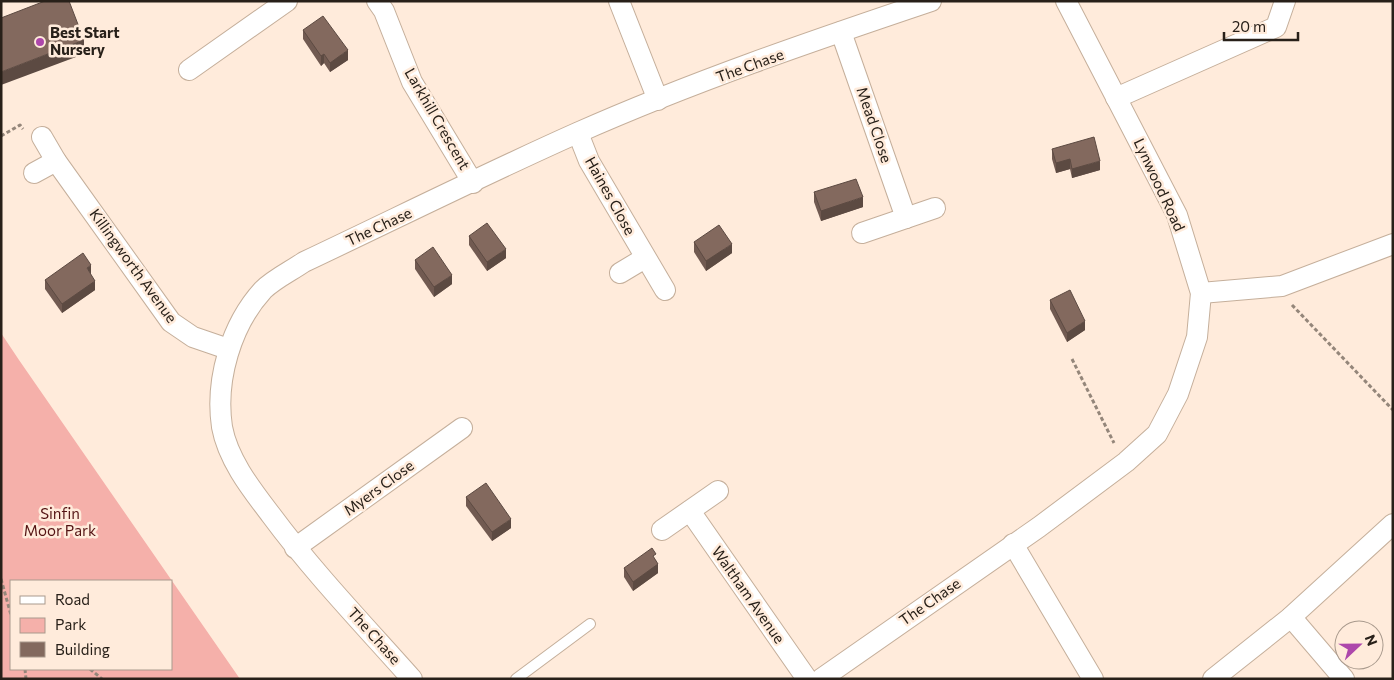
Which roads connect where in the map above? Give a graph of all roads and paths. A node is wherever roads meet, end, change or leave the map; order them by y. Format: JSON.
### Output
{"nodes":[{"id":1,"x":287,"y":1,"type":"edge"},
{"id":2,"x":377,"y":1,"type":"edge"},
{"id":3,"x":619,"y":1,"type":"edge"},
{"id":4,"x":931,"y":1,"type":"edge"},
{"id":5,"x":1066,"y":1,"type":"edge"},
{"id":6,"x":1285,"y":1,"type":"edge"},
{"id":7,"x":841,"y":32,"type":"junction"},
{"id":8,"x":190,"y":70,"type":"dead end"},
{"id":9,"x":1116,"y":98,"type":"junction"},
{"id":10,"x":658,"y":100,"type":"junction"},
{"id":11,"x":578,"y":133,"type":"junction"},
{"id":12,"x":42,"y":137,"type":"dead end"},
{"id":13,"x":56,"y":161,"type":"junction"},
{"id":14,"x":34,"y":173,"type":"dead end"},
{"id":15,"x":473,"y":182,"type":"junction"},
{"id":16,"x":935,"y":208,"type":"dead end"},
{"id":17,"x":906,"y":218,"type":"junction"},
{"id":18,"x":862,"y":233,"type":"dead end"},
{"id":19,"x":1393,"y":244,"type":"edge"},
{"id":20,"x":645,"y":258,"type":"junction"},
{"id":21,"x":620,"y":273,"type":"dead end"},
{"id":22,"x":1282,"y":286,"type":"junction"},
{"id":23,"x":665,"y":290,"type":"dead end"},
{"id":24,"x":1202,"y":293,"type":"junction"},
{"id":25,"x":228,"y":349,"type":"junction"},
{"id":26,"x":1072,"y":359,"type":"dead end"},
{"id":27,"x":1393,"y":410,"type":"edge"},
{"id":28,"x":462,"y":428,"type":"dead end"},
{"id":29,"x":1126,"y":462,"type":"junction"},
{"id":30,"x":718,"y":491,"type":"dead end"},
{"id":31,"x":690,"y":511,"type":"junction"},
{"id":32,"x":1393,"y":524,"type":"edge"},
{"id":33,"x":1039,"y":527,"type":"joint"},
{"id":34,"x":662,"y":530,"type":"dead end"},
{"id":35,"x":1013,"y":544,"type":"junction"},
{"id":36,"x":295,"y":548,"type":"junction"},
{"id":37,"x":2,"y":581,"type":"edge"},
{"id":38,"x":10,"y":602,"type":"edge"},
{"id":39,"x":1291,"y":617,"type":"junction"},
{"id":40,"x":590,"y":624,"type":"dead end"},
{"id":41,"x":91,"y":670,"type":"edge"},
{"id":42,"x":102,"y":679,"type":"edge"},
{"id":43,"x":412,"y":679,"type":"edge"},
{"id":44,"x":516,"y":679,"type":"edge"},
{"id":45,"x":807,"y":679,"type":"edge"},
{"id":46,"x":822,"y":679,"type":"edge"},
{"id":47,"x":1093,"y":679,"type":"edge"},
{"id":48,"x":1213,"y":679,"type":"edge"},
{"id":49,"x":1344,"y":679,"type":"edge"}],
"edges":[{"from":1,"to":8,"type":"street"},
{"from":2,"to":15,"type":"street","name":"Larkhill Crescent"},
{"from":3,"to":10,"type":"street"},
{"from":4,"to":7,"type":"street","name":"The Chase"},
{"from":5,"to":9,"type":"street","name":"Lynwood Road"},
{"from":6,"to":9,"type":"street"},
{"from":7,"to":10,"type":"street","name":"The Chase"},
{"from":7,"to":17,"type":"street","name":"Mead Close"},
{"from":9,"to":24,"type":"street","name":"Lynwood Road"},
{"from":10,"to":11,"type":"street","name":"The Chase"},
{"from":11,"to":15,"type":"street","name":"The Chase"},
{"from":11,"to":20,"type":"street","name":"Haines Close"},
{"from":12,"to":13,"type":"street","name":"Killingworth Avenue"},
{"from":13,"to":14,"type":"street"},
{"from":13,"to":25,"type":"street","name":"Killingworth Avenue"},
{"from":15,"to":25,"type":"street","name":"The Chase"},
{"from":16,"to":17,"type":"street"},
{"from":17,"to":18,"type":"street"},
{"from":19,"to":22,"type":"street"},
{"from":20,"to":21,"type":"street"},
{"from":20,"to":23,"type":"street","name":"Haines Close"},
{"from":22,"to":24,"type":"street"},
{"from":22,"to":27,"type":"path"},
{"from":24,"to":29,"type":"street","name":"Lynwood Road"},
{"from":25,"to":36,"type":"street","name":"The Chase"},
{"from":26,"to":29,"type":"path"},
{"from":28,"to":36,"type":"street","name":"Myers Close"},
{"from":29,"to":33,"type":"street","name":"Lynwood Road"},
{"from":30,"to":31,"type":"street"},
{"from":31,"to":34,"type":"street"},
{"from":31,"to":45,"type":"street","name":"Waltham Avenue"},
{"from":32,"to":39,"type":"street"},
{"from":33,"to":35,"type":"street","name":"The Chase"},
{"from":35,"to":46,"type":"street","name":"The Chase"},
{"from":35,"to":47,"type":"street"},
{"from":36,"to":43,"type":"street","name":"The Chase"},
{"from":37,"to":38,"type":"path"},
{"from":39,"to":48,"type":"street"},
{"from":39,"to":49,"type":"street"},
{"from":40,"to":44,"type":"lane"},
{"from":41,"to":42,"type":"path"}]}
